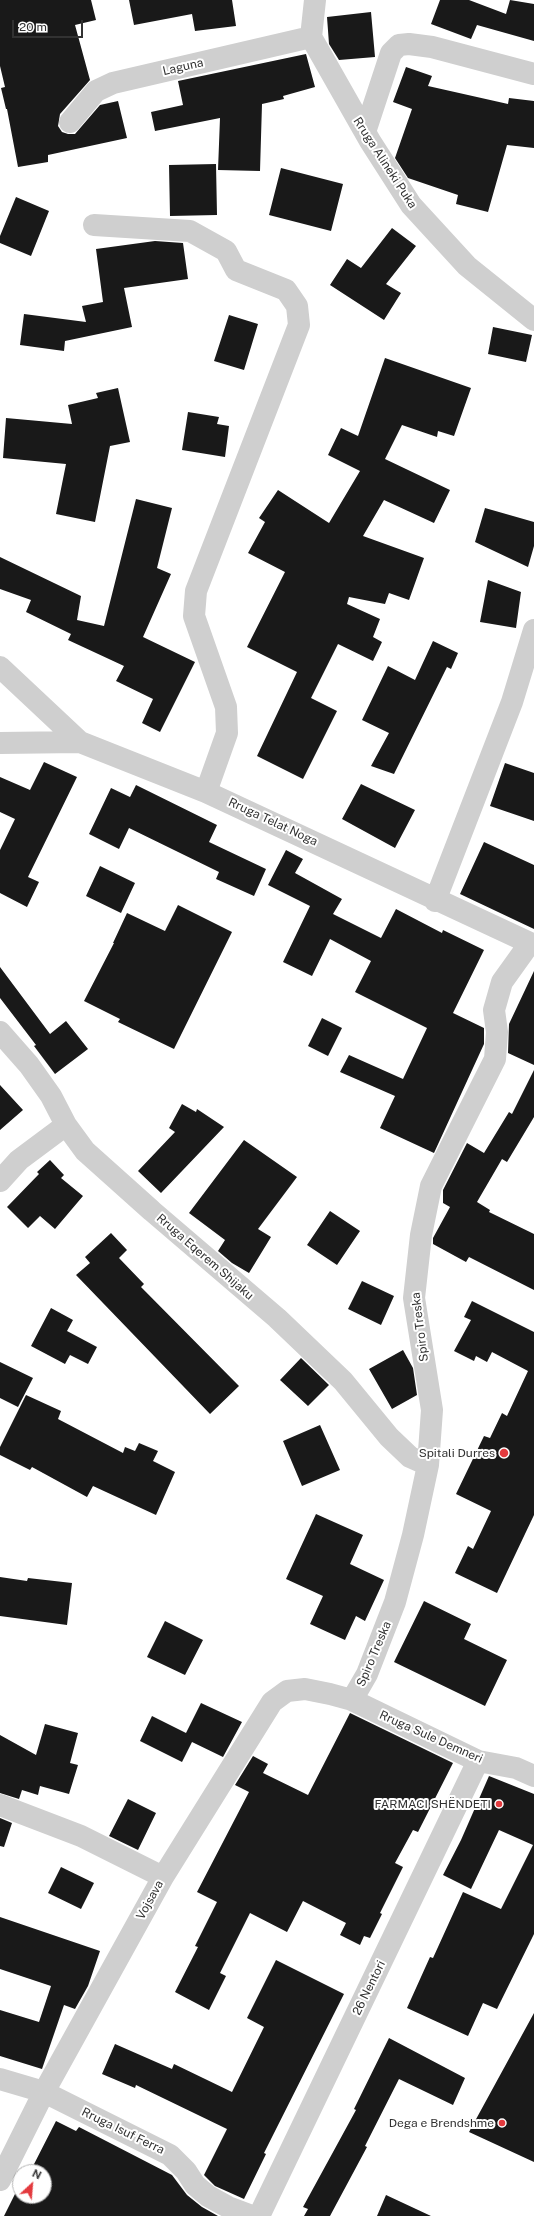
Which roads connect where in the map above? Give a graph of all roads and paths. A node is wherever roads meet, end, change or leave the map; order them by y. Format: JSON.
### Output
{"nodes":[{"id":1,"x":311,"y":13,"type":"edge"},
{"id":2,"x":534,"y":74,"type":"edge"},
{"id":3,"x":70,"y":122,"type":"dead end"},
{"id":4,"x":365,"y":132,"type":"junction"},
{"id":5,"x":94,"y":225,"type":"dead end"},
{"id":6,"x":534,"y":320,"type":"edge"},
{"id":7,"x":534,"y":630,"type":"edge"},
{"id":8,"x":0,"y":666,"type":"edge"},
{"id":9,"x":80,"y":742,"type":"junction"},
{"id":10,"x":0,"y":743,"type":"edge"},
{"id":11,"x":206,"y":792,"type":"junction"},
{"id":12,"x":435,"y":901,"type":"junction"},
{"id":13,"x":532,"y":944,"type":"edge"},
{"id":14,"x":0,"y":1032,"type":"edge"},
{"id":15,"x":66,"y":1125,"type":"junction"},
{"id":16,"x":0,"y":1181,"type":"edge"},
{"id":17,"x":428,"y":1465,"type":"junction"},
{"id":18,"x":352,"y":1700,"type":"junction"},
{"id":19,"x":478,"y":1761,"type":"junction"},
{"id":20,"x":534,"y":1776,"type":"edge"},
{"id":21,"x":0,"y":1805,"type":"edge"},
{"id":22,"x":163,"y":1877,"type":"junction"},
{"id":23,"x":0,"y":2079,"type":"edge"},
{"id":24,"x":44,"y":2092,"type":"junction"},
{"id":25,"x":0,"y":2180,"type":"edge"},
{"id":26,"x":252,"y":2216,"type":"edge"},
{"id":27,"x":259,"y":2216,"type":"edge"}],
"edges":[{"from":1,"to":3,"type":"street","name":"Laguna"},
{"from":1,"to":4,"type":"street","name":"Rruga Alineki Puka"},
{"from":2,"to":4,"type":"street"},
{"from":4,"to":6,"type":"street","name":"Rruga Alineki Puka"},
{"from":5,"to":11,"type":"street"},
{"from":7,"to":12,"type":"street"},
{"from":8,"to":9,"type":"street"},
{"from":9,"to":10,"type":"street","name":"Rruga Telat Noga"},
{"from":9,"to":11,"type":"street","name":"Rruga Telat Noga"},
{"from":11,"to":12,"type":"street","name":"Rruga Telat Noga"},
{"from":12,"to":13,"type":"street","name":"Rruga Telat Noga"},
{"from":13,"to":17,"type":"street","name":"Spiro Treska"},
{"from":14,"to":15,"type":"street","name":"Rruga Eqerem Shijaku"},
{"from":15,"to":16,"type":"street"},
{"from":15,"to":17,"type":"street","name":"Rruga Eqerem Shijaku"},
{"from":17,"to":18,"type":"street","name":"Spiro Treska"},
{"from":18,"to":19,"type":"street","name":"Rruga Sule Demneri"},
{"from":18,"to":22,"type":"street","name":"Vojsava"},
{"from":19,"to":20,"type":"street","name":"Rruga Sule Demneri"},
{"from":19,"to":27,"type":"street","name":"26 Nentori"},
{"from":21,"to":22,"type":"street"},
{"from":22,"to":24,"type":"street","name":"Vojsava"},
{"from":23,"to":24,"type":"street","name":"Rruga Isuf Ferra"},
{"from":24,"to":25,"type":"street","name":"Vojsava"},
{"from":24,"to":26,"type":"street","name":"Rruga Isuf Ferra"}]}
